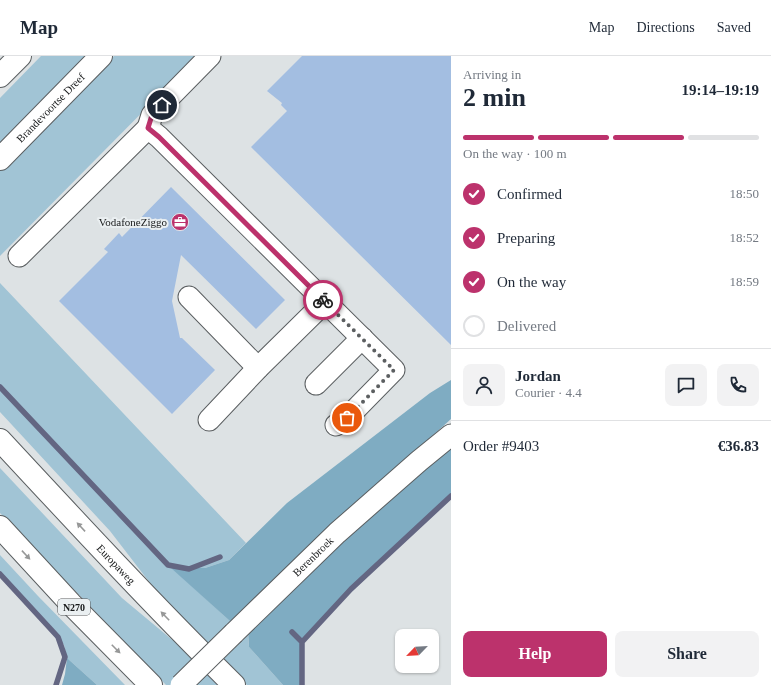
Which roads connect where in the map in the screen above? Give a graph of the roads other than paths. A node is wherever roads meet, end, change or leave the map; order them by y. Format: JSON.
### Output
{"nodes":[{"id":1,"x":20,"y":56,"type":"edge"},
{"id":2,"x":101,"y":56,"type":"edge"},
{"id":3,"x":210,"y":56,"type":"edge"},
{"id":4,"x":0,"y":76,"type":"edge"},
{"id":5,"x":150,"y":122,"type":"junction"},
{"id":6,"x":0,"y":159,"type":"edge"},
{"id":7,"x":19,"y":256,"type":"dead end"},
{"id":8,"x":189,"y":297,"type":"dead end"},
{"id":9,"x":325,"y":302,"type":"junction"},
{"id":10,"x":362,"y":338,"type":"junction"},
{"id":11,"x":258,"y":368,"type":"junction"},
{"id":12,"x":316,"y":384,"type":"dead end"},
{"id":13,"x":209,"y":420,"type":"dead end"},
{"id":14,"x":336,"y":425,"type":"dead end"},
{"id":15,"x":451,"y":435,"type":"edge"},
{"id":16,"x":0,"y":440,"type":"edge"},
{"id":17,"x":0,"y":527,"type":"edge"},
{"id":18,"x":151,"y":685,"type":"edge"},
{"id":19,"x":181,"y":685,"type":"edge"},
{"id":20,"x":234,"y":685,"type":"edge"}],
"edges":[{"from":1,"to":4,"type":"main road"},
{"from":2,"to":6,"type":"main road","name":"Brandevoortse Dreef"},
{"from":3,"to":5,"type":"street"},
{"from":5,"to":7,"type":"street"},
{"from":5,"to":9,"type":"street"},
{"from":8,"to":11,"type":"street"},
{"from":9,"to":10,"type":"street"},
{"from":9,"to":11,"type":"street"},
{"from":10,"to":12,"type":"street"},
{"from":10,"to":14,"type":"street"},
{"from":11,"to":13,"type":"street"},
{"from":15,"to":19,"type":"street","name":"Berenbroek","bridge":true},
{"from":20,"to":16,"type":"main road","name":"Europaweg","one_way":true},
{"from":17,"to":18,"type":"main road","number":"N270","one_way":true}]}
